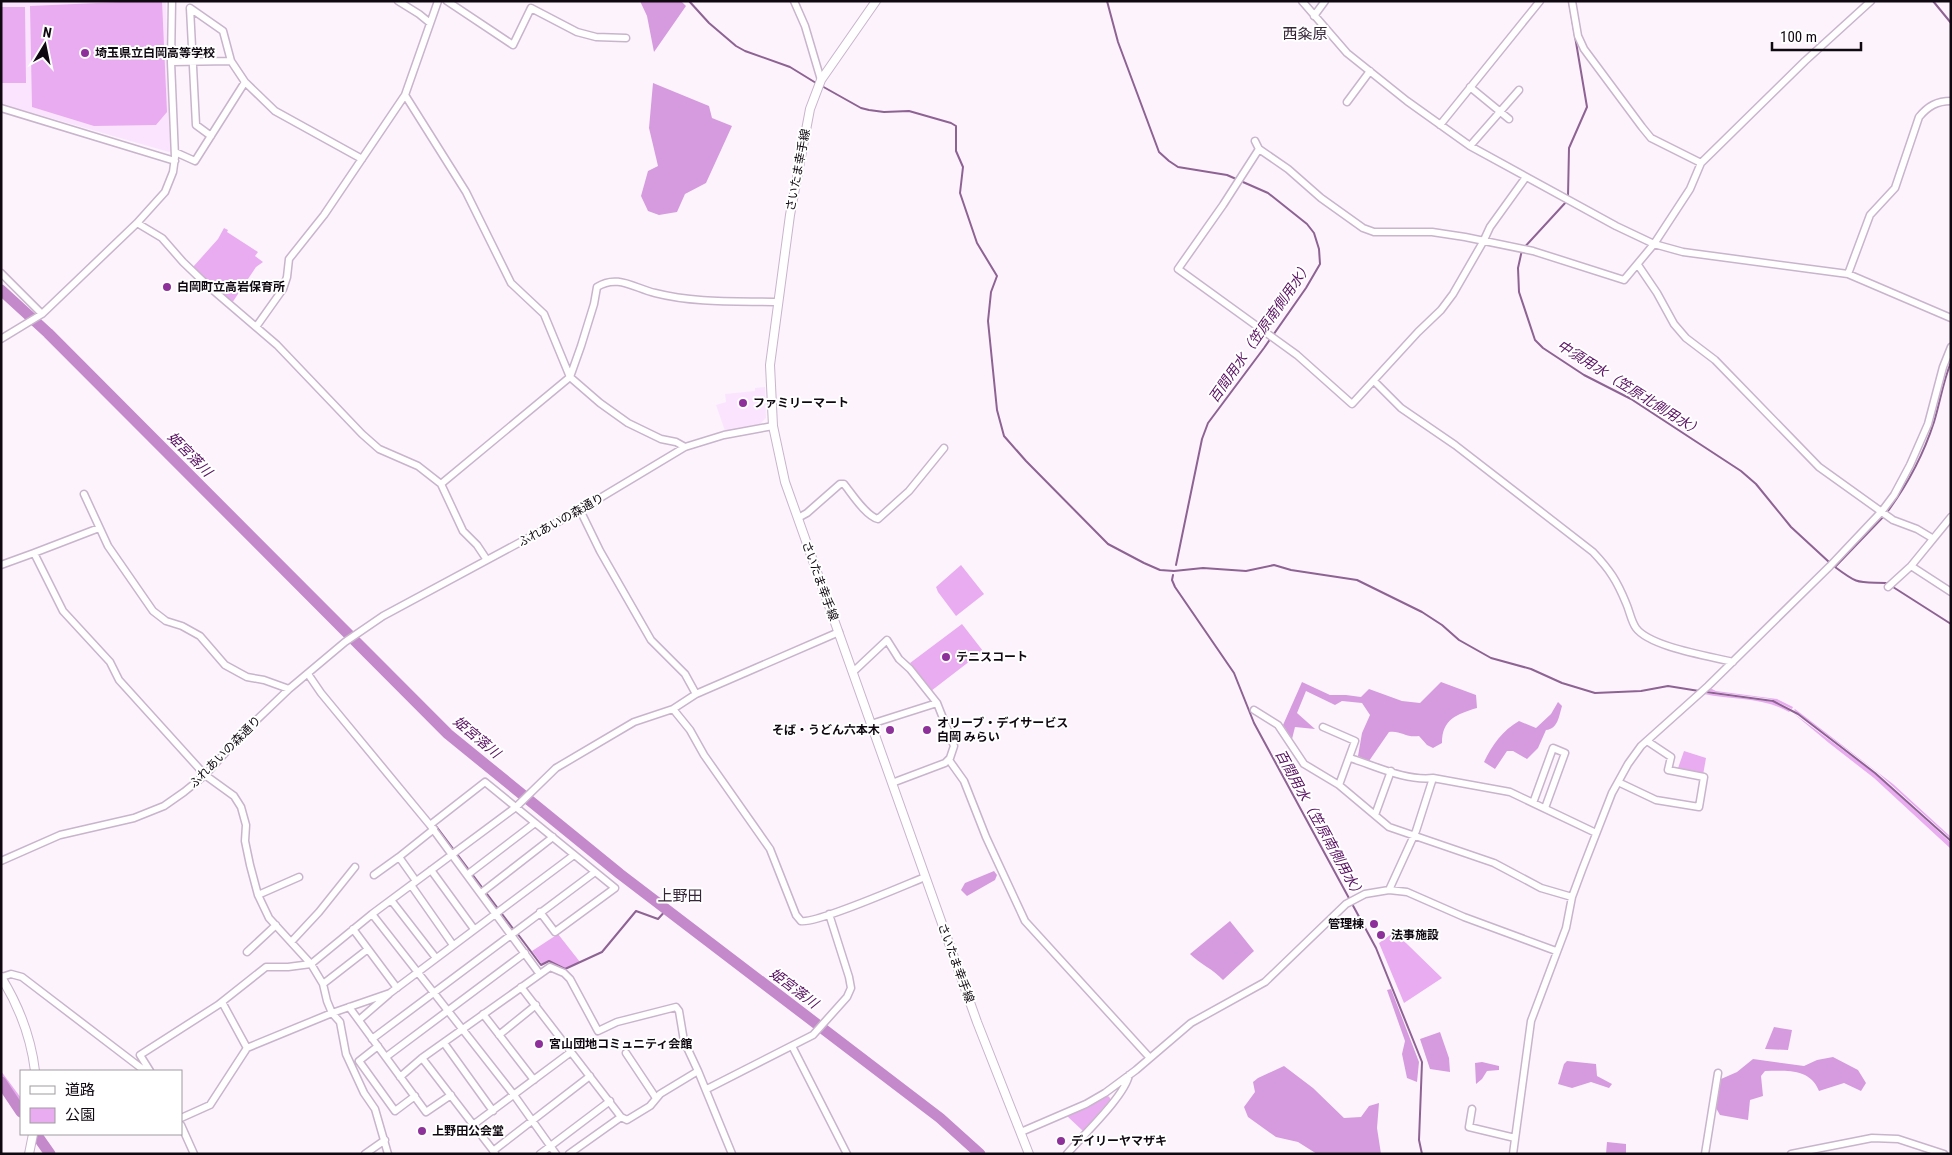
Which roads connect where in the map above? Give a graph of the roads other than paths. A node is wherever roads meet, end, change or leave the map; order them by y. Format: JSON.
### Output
{"nodes":[{"id":1,"x":172,"y":1,"type":"edge"},
{"id":2,"x":398,"y":1,"type":"edge"},
{"id":3,"x":438,"y":1,"type":"edge"},
{"id":4,"x":447,"y":1,"type":"edge"},
{"id":5,"x":794,"y":1,"type":"edge"},
{"id":6,"x":876,"y":1,"type":"edge"},
{"id":7,"x":1302,"y":1,"type":"edge"},
{"id":8,"x":1325,"y":1,"type":"edge"},
{"id":9,"x":1540,"y":1,"type":"edge"},
{"id":10,"x":1572,"y":1,"type":"edge"},
{"id":11,"x":1871,"y":1,"type":"edge"},
{"id":12,"x":1314,"y":16,"type":"junction"},
{"id":13,"x":430,"y":24,"type":"junction"},
{"id":14,"x":626,"y":38,"type":"dead end"},
{"id":15,"x":231,"y":61,"type":"junction"},
{"id":16,"x":172,"y":62,"type":"junction"},
{"id":17,"x":193,"y":62,"type":"junction"},
{"id":18,"x":1370,"y":71,"type":"junction"},
{"id":19,"x":820,"y":80,"type":"junction"},
{"id":20,"x":245,"y":82,"type":"junction"},
{"id":21,"x":1470,"y":87,"type":"junction"},
{"id":22,"x":1519,"y":90,"type":"dead end"},
{"id":23,"x":405,"y":95,"type":"junction"},
{"id":24,"x":1951,"y":101,"type":"edge"},
{"id":25,"x":1347,"y":102,"type":"dead end"},
{"id":26,"x":1,"y":108,"type":"edge"},
{"id":27,"x":1500,"y":112,"type":"junction"},
{"id":28,"x":1509,"y":119,"type":"dead end"},
{"id":29,"x":1440,"y":124,"type":"junction"},
{"id":30,"x":211,"y":136,"type":"junction"},
{"id":31,"x":1255,"y":141,"type":"dead end"},
{"id":32,"x":1470,"y":146,"type":"junction"},
{"id":33,"x":1259,"y":149,"type":"junction"},
{"id":34,"x":175,"y":152,"type":"junction"},
{"id":35,"x":362,"y":159,"type":"junction"},
{"id":36,"x":174,"y":162,"type":"junction"},
{"id":37,"x":1701,"y":164,"type":"junction"},
{"id":38,"x":1526,"y":177,"type":"junction"},
{"id":39,"x":137,"y":223,"type":"junction"},
{"id":40,"x":1484,"y":242,"type":"junction"},
{"id":41,"x":1654,"y":244,"type":"junction"},
{"id":42,"x":1638,"y":265,"type":"junction"},
{"id":43,"x":1,"y":273,"type":"edge"},
{"id":44,"x":1848,"y":274,"type":"junction"},
{"id":45,"x":777,"y":302,"type":"junction"},
{"id":46,"x":42,"y":314,"type":"junction"},
{"id":47,"x":1951,"y":318,"type":"edge"},
{"id":48,"x":256,"y":327,"type":"junction"},
{"id":49,"x":1,"y":339,"type":"edge"},
{"id":50,"x":1951,"y":347,"type":"edge"},
{"id":51,"x":570,"y":377,"type":"junction"},
{"id":52,"x":1374,"y":382,"type":"junction"},
{"id":53,"x":773,"y":426,"type":"junction"},
{"id":54,"x":685,"y":447,"type":"junction"},
{"id":55,"x":944,"y":448,"type":"dead end"},
{"id":56,"x":441,"y":484,"type":"junction"},
{"id":57,"x":84,"y":494,"type":"dead end"},
{"id":58,"x":580,"y":510,"type":"junction"},
{"id":59,"x":1882,"y":511,"type":"junction"},
{"id":60,"x":1951,"y":517,"type":"edge"},
{"id":61,"x":798,"y":518,"type":"junction"},
{"id":62,"x":99,"y":528,"type":"junction"},
{"id":63,"x":1932,"y":538,"type":"junction"},
{"id":64,"x":34,"y":553,"type":"junction"},
{"id":65,"x":487,"y":560,"type":"junction"},
{"id":66,"x":1,"y":566,"type":"edge"},
{"id":67,"x":1911,"y":566,"type":"junction"},
{"id":68,"x":1888,"y":587,"type":"dead end"},
{"id":69,"x":1951,"y":592,"type":"edge"},
{"id":70,"x":839,"y":632,"type":"junction"},
{"id":71,"x":1733,"y":662,"type":"junction"},
{"id":72,"x":853,"y":672,"type":"junction"},
{"id":73,"x":308,"y":674,"type":"junction"},
{"id":74,"x":289,"y":689,"type":"junction"},
{"id":75,"x":696,"y":694,"type":"junction"},
{"id":76,"x":937,"y":704,"type":"junction"},
{"id":77,"x":673,"y":709,"type":"junction"},
{"id":78,"x":1254,"y":710,"type":"dead end"},
{"id":79,"x":871,"y":724,"type":"junction"},
{"id":80,"x":1323,"y":727,"type":"dead end"},
{"id":81,"x":1646,"y":740,"type":"junction"},
{"id":82,"x":1350,"y":758,"type":"junction"},
{"id":83,"x":949,"y":760,"type":"junction"},
{"id":84,"x":1391,"y":771,"type":"junction"},
{"id":85,"x":205,"y":775,"type":"junction"},
{"id":86,"x":1433,"y":778,"type":"junction"},
{"id":87,"x":1618,"y":782,"type":"junction"},
{"id":88,"x":892,"y":783,"type":"junction"},
{"id":89,"x":1339,"y":785,"type":"junction"},
{"id":90,"x":1533,"y":803,"type":"junction"},
{"id":91,"x":517,"y":806,"type":"junction"},
{"id":92,"x":1545,"y":808,"type":"junction"},
{"id":93,"x":1375,"y":815,"type":"junction"},
{"id":94,"x":535,"y":823,"type":"junction"},
{"id":95,"x":432,"y":827,"type":"junction"},
{"id":96,"x":1596,"y":833,"type":"junction"},
{"id":97,"x":1413,"y":836,"type":"junction"},
{"id":98,"x":553,"y":837,"type":"junction"},
{"id":99,"x":452,"y":854,"type":"junction"},
{"id":100,"x":574,"y":855,"type":"junction"},
{"id":101,"x":399,"y":857,"type":"junction"},
{"id":102,"x":1,"y":861,"type":"edge"},
{"id":103,"x":355,"y":866,"type":"dead end"},
{"id":104,"x":431,"y":870,"type":"junction"},
{"id":105,"x":595,"y":872,"type":"junction"},
{"id":106,"x":374,"y":875,"type":"dead end"},
{"id":107,"x":467,"y":875,"type":"junction"},
{"id":108,"x":299,"y":877,"type":"dead end"},
{"id":109,"x":925,"y":877,"type":"junction"},
{"id":110,"x":413,"y":883,"type":"junction"},
{"id":111,"x":1389,"y":890,"type":"junction"},
{"id":112,"x":481,"y":893,"type":"junction"},
{"id":113,"x":258,"y":895,"type":"junction"},
{"id":114,"x":1572,"y":897,"type":"junction"},
{"id":115,"x":391,"y":900,"type":"junction"},
{"id":116,"x":540,"y":912,"type":"junction"},
{"id":117,"x":496,"y":913,"type":"junction"},
{"id":118,"x":372,"y":914,"type":"junction"},
{"id":119,"x":829,"y":914,"type":"junction"},
{"id":120,"x":276,"y":925,"type":"junction"},
{"id":121,"x":353,"y":929,"type":"junction"},
{"id":122,"x":474,"y":929,"type":"junction"},
{"id":123,"x":511,"y":934,"type":"junction"},
{"id":124,"x":292,"y":942,"type":"junction"},
{"id":125,"x":454,"y":945,"type":"junction"},
{"id":126,"x":368,"y":949,"type":"junction"},
{"id":127,"x":1556,"y":951,"type":"junction"},
{"id":128,"x":247,"y":952,"type":"dead end"},
{"id":129,"x":525,"y":953,"type":"junction"},
{"id":130,"x":436,"y":958,"type":"junction"},
{"id":131,"x":311,"y":964,"type":"junction"},
{"id":132,"x":417,"y":972,"type":"junction"},
{"id":133,"x":540,"y":973,"type":"junction"},
{"id":134,"x":2,"y":977,"type":"edge"},
{"id":135,"x":323,"y":984,"type":"junction"},
{"id":136,"x":521,"y":986,"type":"junction"},
{"id":137,"x":397,"y":988,"type":"junction"},
{"id":138,"x":433,"y":992,"type":"junction"},
{"id":139,"x":390,"y":993,"type":"junction"},
{"id":140,"x":222,"y":1002,"type":"junction"},
{"id":141,"x":536,"y":1005,"type":"junction"},
{"id":142,"x":349,"y":1007,"type":"junction"},
{"id":143,"x":448,"y":1010,"type":"junction"},
{"id":144,"x":332,"y":1013,"type":"junction"},
{"id":145,"x":483,"y":1014,"type":"junction"},
{"id":146,"x":359,"y":1020,"type":"junction"},
{"id":147,"x":462,"y":1029,"type":"junction"},
{"id":148,"x":499,"y":1034,"type":"junction"},
{"id":149,"x":372,"y":1039,"type":"junction"},
{"id":150,"x":444,"y":1043,"type":"junction"},
{"id":151,"x":378,"y":1046,"type":"junction"},
{"id":152,"x":792,"y":1046,"type":"junction"},
{"id":153,"x":247,"y":1048,"type":"junction"},
{"id":154,"x":571,"y":1052,"type":"junction"},
{"id":155,"x":626,"y":1053,"type":"dead end"},
{"id":156,"x":386,"y":1057,"type":"junction"},
{"id":157,"x":422,"y":1058,"type":"junction"},
{"id":158,"x":1150,"y":1058,"type":"junction"},
{"id":159,"x":35,"y":1070,"type":"edge"},
{"id":160,"x":144,"y":1070,"type":"edge"},
{"id":161,"x":149,"y":1070,"type":"edge"},
{"id":162,"x":698,"y":1071,"type":"junction"},
{"id":163,"x":1718,"y":1073,"type":"dead end"},
{"id":164,"x":1129,"y":1075,"type":"junction"},
{"id":165,"x":400,"y":1076,"type":"junction"},
{"id":166,"x":590,"y":1076,"type":"junction"},
{"id":167,"x":534,"y":1080,"type":"junction"},
{"id":168,"x":707,"y":1089,"type":"junction"},
{"id":169,"x":451,"y":1095,"type":"junction"},
{"id":170,"x":415,"y":1096,"type":"junction"},
{"id":171,"x":514,"y":1096,"type":"junction"},
{"id":172,"x":656,"y":1098,"type":"junction"},
{"id":173,"x":610,"y":1101,"type":"junction"},
{"id":174,"x":1472,"y":1109,"type":"dead end"},
{"id":175,"x":493,"y":1111,"type":"junction"},
{"id":176,"x":621,"y":1117,"type":"junction"},
{"id":177,"x":182,"y":1118,"type":"edge"},
{"id":178,"x":532,"y":1120,"type":"junction"},
{"id":179,"x":473,"y":1125,"type":"junction"},
{"id":180,"x":182,"y":1128,"type":"edge"},
{"id":181,"x":1021,"y":1132,"type":"junction"},
{"id":182,"x":32,"y":1137,"type":"edge"},
{"id":183,"x":1515,"y":1138,"type":"junction"},
{"id":184,"x":385,"y":1140,"type":"junction"},
{"id":185,"x":551,"y":1146,"type":"junction"},
{"id":186,"x":494,"y":1152,"type":"edge"},
{"id":187,"x":29,"y":1154,"type":"edge"},
{"id":188,"x":194,"y":1154,"type":"edge"},
{"id":189,"x":365,"y":1154,"type":"edge"},
{"id":190,"x":388,"y":1154,"type":"edge"},
{"id":191,"x":540,"y":1154,"type":"edge"},
{"id":192,"x":556,"y":1154,"type":"edge"},
{"id":193,"x":569,"y":1154,"type":"edge"},
{"id":194,"x":732,"y":1154,"type":"edge"},
{"id":195,"x":847,"y":1154,"type":"edge"},
{"id":196,"x":1029,"y":1154,"type":"edge"},
{"id":197,"x":1067,"y":1154,"type":"edge"},
{"id":198,"x":1513,"y":1154,"type":"edge"},
{"id":199,"x":1705,"y":1154,"type":"edge"},
{"id":200,"x":1791,"y":1154,"type":"edge"},
{"id":201,"x":1944,"y":1154,"type":"edge"}],
"edges":[{"from":1,"to":16,"type":"street"},
{"from":2,"to":13,"type":"street"},
{"from":3,"to":13,"type":"street"},
{"from":4,"to":14,"type":"street"},
{"from":5,"to":19,"type":"street"},
{"from":6,"to":19,"type":"main road","name":"さいたま幸手線"},
{"from":7,"to":12,"type":"street"},
{"from":8,"to":12,"type":"street"},
{"from":9,"to":21,"type":"street"},
{"from":10,"to":37,"type":"street"},
{"from":11,"to":37,"type":"street"},
{"from":12,"to":18,"type":"street"},
{"from":13,"to":23,"type":"street"},
{"from":15,"to":17,"type":"street"},
{"from":15,"to":17,"type":"street"},
{"from":15,"to":20,"type":"street"},
{"from":16,"to":17,"type":"street"},
{"from":16,"to":34,"type":"street"},
{"from":17,"to":30,"type":"street"},
{"from":18,"to":25,"type":"street"},
{"from":18,"to":29,"type":"street"},
{"from":19,"to":45,"type":"main road","name":"さいたま幸手線"},
{"from":20,"to":30,"type":"street"},
{"from":20,"to":35,"type":"street"},
{"from":21,"to":27,"type":"street"},
{"from":21,"to":29,"type":"street"},
{"from":22,"to":27,"type":"street"},
{"from":23,"to":35,"type":"street"},
{"from":23,"to":51,"type":"street"},
{"from":24,"to":44,"type":"street"},
{"from":26,"to":36,"type":"street"},
{"from":27,"to":28,"type":"street"},
{"from":27,"to":32,"type":"street"},
{"from":29,"to":32,"type":"street"},
{"from":30,"to":34,"type":"street"},
{"from":31,"to":33,"type":"street"},
{"from":32,"to":38,"type":"street"},
{"from":33,"to":40,"type":"street"},
{"from":33,"to":52,"type":"street"},
{"from":34,"to":36,"type":"street"},
{"from":35,"to":48,"type":"street"},
{"from":36,"to":39,"type":"street"},
{"from":37,"to":41,"type":"street"},
{"from":38,"to":40,"type":"street"},
{"from":38,"to":41,"type":"street"},
{"from":39,"to":46,"type":"street"},
{"from":39,"to":48,"type":"street"},
{"from":40,"to":42,"type":"street"},
{"from":40,"to":52,"type":"street"},
{"from":41,"to":42,"type":"street"},
{"from":41,"to":44,"type":"street"},
{"from":42,"to":59,"type":"street"},
{"from":43,"to":46,"type":"street"},
{"from":44,"to":47,"type":"street"},
{"from":45,"to":51,"type":"street"},
{"from":45,"to":53,"type":"main road","name":"さいたま幸手線"},
{"from":46,"to":49,"type":"street"},
{"from":48,"to":56,"type":"street"},
{"from":50,"to":59,"type":"street"},
{"from":51,"to":54,"type":"street"},
{"from":51,"to":56,"type":"street"},
{"from":52,"to":71,"type":"street"},
{"from":53,"to":54,"type":"street","name":"ふれあいの森通り"},
{"from":53,"to":61,"type":"main road","name":"さいたま幸手線"},
{"from":54,"to":58,"type":"street","name":"ふれあいの森通り"},
{"from":55,"to":61,"type":"street"},
{"from":56,"to":65,"type":"street"},
{"from":57,"to":62,"type":"street"},
{"from":58,"to":65,"type":"street","name":"ふれあいの森通り"},
{"from":58,"to":75,"type":"street"},
{"from":59,"to":63,"type":"street"},
{"from":59,"to":71,"type":"street"},
{"from":60,"to":63,"type":"street"},
{"from":61,"to":70,"type":"main road","name":"さいたま幸手線"},
{"from":62,"to":64,"type":"street"},
{"from":62,"to":74,"type":"street"},
{"from":63,"to":67,"type":"street"},
{"from":64,"to":66,"type":"street"},
{"from":64,"to":85,"type":"street"},
{"from":65,"to":73,"type":"street","name":"ふれあいの森通り"},
{"from":67,"to":68,"type":"street"},
{"from":67,"to":69,"type":"street"},
{"from":70,"to":72,"type":"main road","name":"さいたま幸手線"},
{"from":70,"to":75,"type":"street"},
{"from":71,"to":81,"type":"street"},
{"from":72,"to":76,"type":"street"},
{"from":72,"to":79,"type":"main road","name":"さいたま幸手線"},
{"from":73,"to":74,"type":"street","name":"ふれあいの森通り"},
{"from":73,"to":95,"type":"street"},
{"from":74,"to":85,"type":"street","name":"ふれあいの森通り"},
{"from":75,"to":77,"type":"street"},
{"from":76,"to":79,"type":"street"},
{"from":76,"to":83,"type":"street"},
{"from":77,"to":91,"type":"street"},
{"from":77,"to":119,"type":"street"},
{"from":78,"to":89,"type":"street"},
{"from":79,"to":88,"type":"main road","name":"さいたま幸手線"},
{"from":80,"to":82,"type":"street"},
{"from":81,"to":87,"type":"street"},
{"from":81,"to":87,"type":"street"},
{"from":82,"to":84,"type":"street"},
{"from":82,"to":89,"type":"street"},
{"from":83,"to":88,"type":"street"},
{"from":83,"to":158,"type":"street"},
{"from":84,"to":86,"type":"street"},
{"from":84,"to":93,"type":"street"},
{"from":85,"to":102,"type":"street","name":"ふれあいの森通り"},
{"from":85,"to":113,"type":"street"},
{"from":86,"to":90,"type":"street"},
{"from":86,"to":97,"type":"street"},
{"from":87,"to":96,"type":"street"},
{"from":88,"to":109,"type":"main road","name":"さいたま幸手線"},
{"from":89,"to":93,"type":"street"},
{"from":90,"to":92,"type":"street"},
{"from":90,"to":92,"type":"street"},
{"from":91,"to":94,"type":"street"},
{"from":91,"to":95,"type":"street"},
{"from":91,"to":99,"type":"street"},
{"from":92,"to":96,"type":"street"},
{"from":93,"to":97,"type":"street"},
{"from":94,"to":98,"type":"street"},
{"from":94,"to":107,"type":"street"},
{"from":95,"to":99,"type":"street"},
{"from":95,"to":101,"type":"street"},
{"from":96,"to":114,"type":"street"},
{"from":97,"to":111,"type":"street"},
{"from":97,"to":114,"type":"street"},
{"from":98,"to":100,"type":"street"},
{"from":98,"to":112,"type":"street"},
{"from":99,"to":104,"type":"street"},
{"from":99,"to":107,"type":"street"},
{"from":100,"to":105,"type":"street"},
{"from":100,"to":117,"type":"street"},
{"from":101,"to":106,"type":"street"},
{"from":101,"to":110,"type":"street"},
{"from":103,"to":124,"type":"street"},
{"from":104,"to":110,"type":"street"},
{"from":104,"to":122,"type":"street"},
{"from":105,"to":116,"type":"street"},
{"from":105,"to":116,"type":"street"},
{"from":107,"to":112,"type":"street"},
{"from":108,"to":113,"type":"street"},
{"from":109,"to":119,"type":"street"},
{"from":109,"to":181,"type":"main road","name":"さいたま幸手線"},
{"from":110,"to":115,"type":"street"},
{"from":110,"to":125,"type":"street"},
{"from":111,"to":127,"type":"street"},
{"from":111,"to":158,"type":"street"},
{"from":112,"to":117,"type":"street"},
{"from":113,"to":120,"type":"street"},
{"from":114,"to":127,"type":"street"},
{"from":115,"to":118,"type":"street"},
{"from":115,"to":130,"type":"street"},
{"from":116,"to":123,"type":"street"},
{"from":117,"to":122,"type":"street"},
{"from":117,"to":123,"type":"street"},
{"from":118,"to":121,"type":"street"},
{"from":118,"to":132,"type":"street"},
{"from":119,"to":152,"type":"street"},
{"from":120,"to":124,"type":"street"},
{"from":120,"to":128,"type":"street"},
{"from":121,"to":126,"type":"street"},
{"from":121,"to":131,"type":"street"},
{"from":122,"to":125,"type":"street"},
{"from":123,"to":129,"type":"street"},
{"from":123,"to":138,"type":"street"},
{"from":124,"to":131,"type":"street"},
{"from":125,"to":130,"type":"street"},
{"from":126,"to":135,"type":"street"},
{"from":126,"to":137,"type":"street"},
{"from":127,"to":183,"type":"street"},
{"from":129,"to":133,"type":"street"},
{"from":129,"to":143,"type":"street"},
{"from":130,"to":132,"type":"street"},
{"from":131,"to":135,"type":"street"},
{"from":131,"to":140,"type":"street"},
{"from":132,"to":137,"type":"street"},
{"from":132,"to":138,"type":"street"},
{"from":133,"to":136,"type":"street"},
{"from":133,"to":162,"type":"street"},
{"from":134,"to":159,"type":"main road"},
{"from":134,"to":160,"type":"street"},
{"from":135,"to":144,"type":"street"},
{"from":136,"to":141,"type":"street"},
{"from":136,"to":145,"type":"street"},
{"from":137,"to":139,"type":"street"},
{"from":138,"to":143,"type":"street"},
{"from":138,"to":149,"type":"street"},
{"from":139,"to":142,"type":"street"},
{"from":139,"to":146,"type":"street"},
{"from":140,"to":153,"type":"street"},
{"from":140,"to":161,"type":"street"},
{"from":141,"to":148,"type":"street"},
{"from":141,"to":154,"type":"street"},
{"from":142,"to":144,"type":"street"},
{"from":142,"to":146,"type":"street"},
{"from":143,"to":147,"type":"street"},
{"from":143,"to":156,"type":"street"},
{"from":144,"to":153,"type":"street"},
{"from":144,"to":184,"type":"street"},
{"from":145,"to":147,"type":"street"},
{"from":145,"to":148,"type":"street"},
{"from":146,"to":149,"type":"street"},
{"from":147,"to":150,"type":"street"},
{"from":147,"to":171,"type":"street"},
{"from":148,"to":167,"type":"street"},
{"from":149,"to":151,"type":"street"},
{"from":150,"to":157,"type":"street"},
{"from":150,"to":175,"type":"street"},
{"from":151,"to":156,"type":"street"},
{"from":151,"to":170,"type":"street"},
{"from":152,"to":168,"type":"street"},
{"from":152,"to":195,"type":"street"},
{"from":153,"to":177,"type":"street"},
{"from":154,"to":166,"type":"street"},
{"from":154,"to":167,"type":"street"},
{"from":155,"to":172,"type":"street"},
{"from":156,"to":165,"type":"street"},
{"from":157,"to":165,"type":"street"},
{"from":157,"to":169,"type":"street"},
{"from":158,"to":164,"type":"street"},
{"from":162,"to":168,"type":"street"},
{"from":162,"to":172,"type":"street"},
{"from":163,"to":199,"type":"street"},
{"from":164,"to":181,"type":"street"},
{"from":164,"to":197,"type":"street"},
{"from":165,"to":170,"type":"street"},
{"from":166,"to":173,"type":"street"},
{"from":166,"to":178,"type":"street"},
{"from":167,"to":171,"type":"street"},
{"from":168,"to":194,"type":"street"},
{"from":169,"to":170,"type":"street"},
{"from":169,"to":179,"type":"street"},
{"from":171,"to":175,"type":"street"},
{"from":171,"to":178,"type":"street"},
{"from":172,"to":176,"type":"street"},
{"from":173,"to":176,"type":"street"},
{"from":173,"to":185,"type":"street"},
{"from":174,"to":183,"type":"street"},
{"from":175,"to":179,"type":"street"},
{"from":176,"to":193,"type":"street"},
{"from":178,"to":185,"type":"street"},
{"from":178,"to":186,"type":"street"},
{"from":179,"to":186,"type":"street"},
{"from":180,"to":188,"type":"street"},
{"from":181,"to":196,"type":"main road","name":"さいたま幸手線"},
{"from":182,"to":187,"type":"main road"},
{"from":183,"to":198,"type":"street"},
{"from":184,"to":189,"type":"street"},
{"from":184,"to":190,"type":"street"},
{"from":185,"to":191,"type":"street"},
{"from":185,"to":192,"type":"street"},
{"from":200,"to":201,"type":"street"}]}
